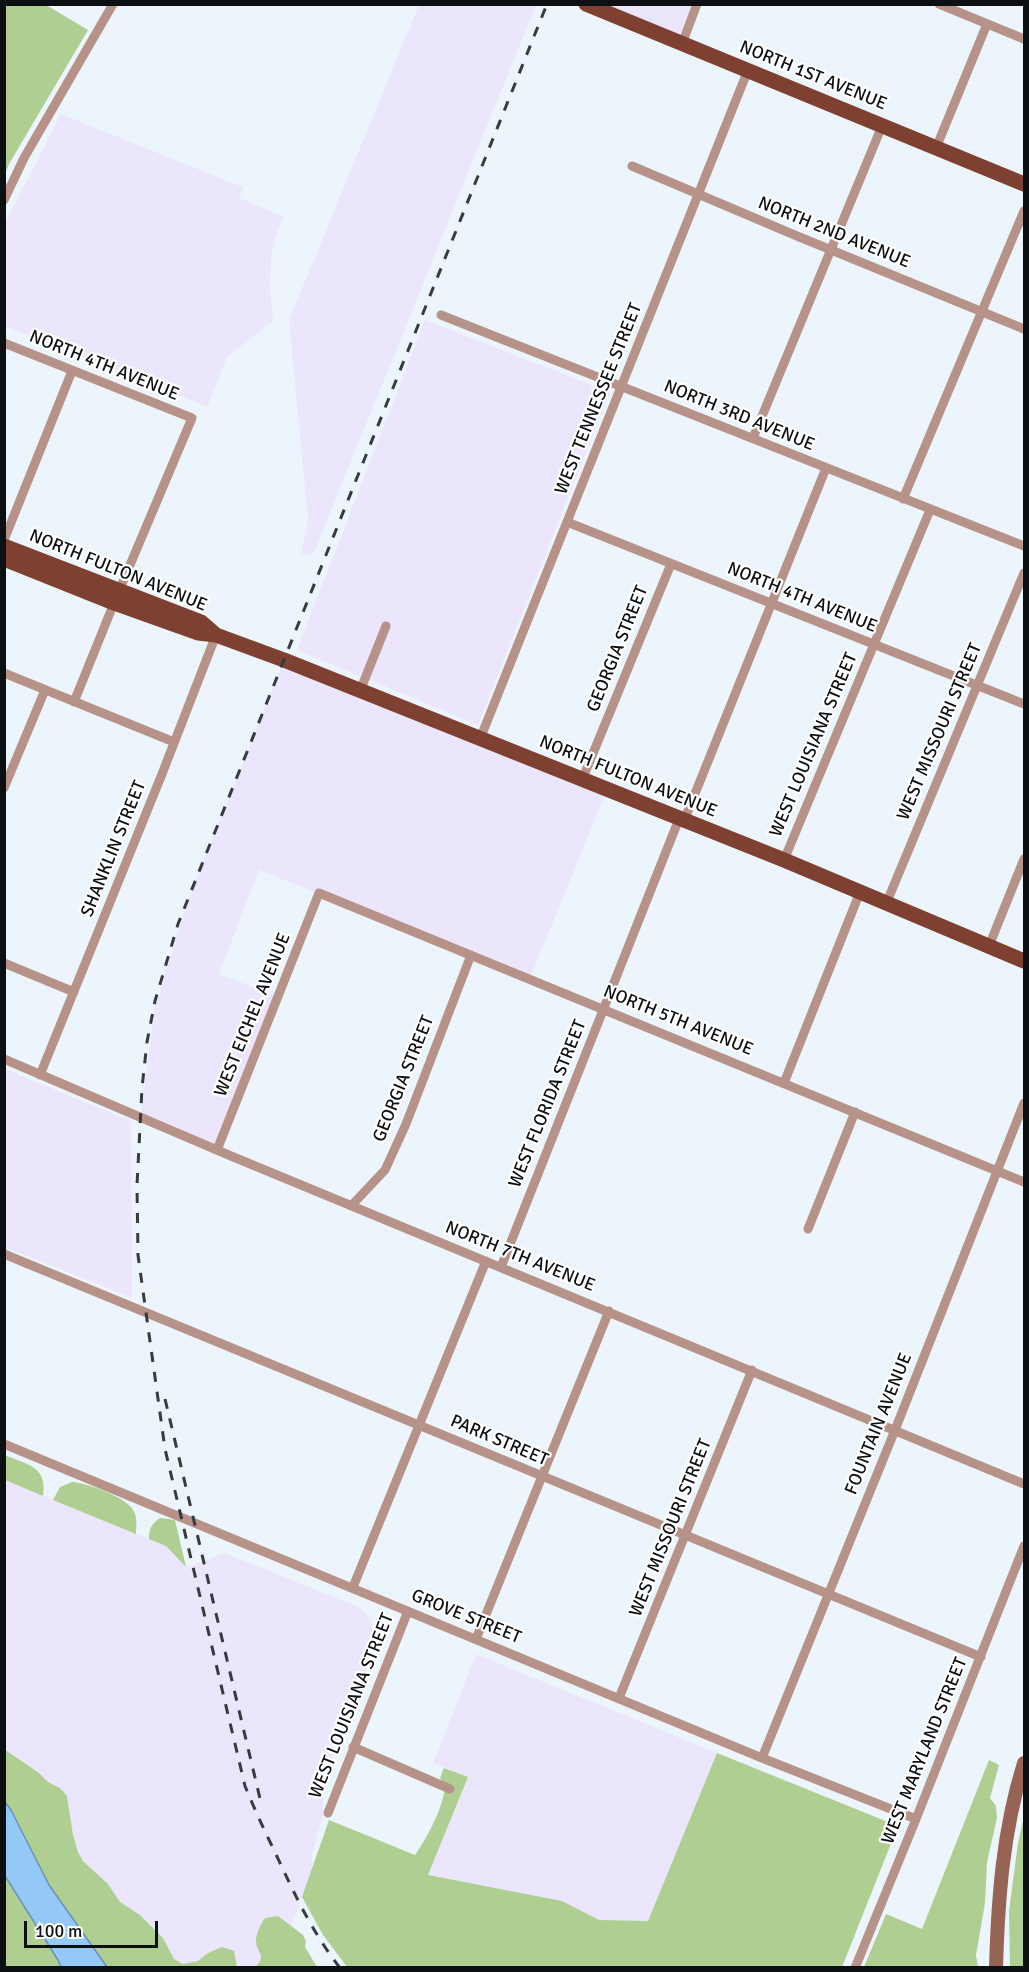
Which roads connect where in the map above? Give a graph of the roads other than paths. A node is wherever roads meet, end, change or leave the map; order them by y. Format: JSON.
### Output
{"nodes":[{"id":1,"x":113,"y":4,"type":"edge"},
{"id":2,"x":586,"y":4,"type":"edge"},
{"id":3,"x":697,"y":4,"type":"edge"},
{"id":4,"x":939,"y":4,"type":"edge"},
{"id":5,"x":987,"y":24,"type":"junction"},
{"id":6,"x":1024,"y":39,"type":"edge"},
{"id":7,"x":682,"y":44,"type":"junction"},
{"id":8,"x":748,"y":70,"type":"junction"},
{"id":9,"x":882,"y":126,"type":"junction"},
{"id":10,"x":936,"y":148,"type":"junction"},
{"id":11,"x":632,"y":166,"type":"dead end"},
{"id":12,"x":1024,"y":184,"type":"edge"},
{"id":13,"x":698,"y":195,"type":"junction"},
{"id":14,"x":4,"y":200,"type":"edge"},
{"id":15,"x":1024,"y":212,"type":"edge"},
{"id":16,"x":831,"y":249,"type":"junction"},
{"id":17,"x":982,"y":312,"type":"junction"},
{"id":18,"x":441,"y":315,"type":"dead end"},
{"id":19,"x":1024,"y":329,"type":"edge"},
{"id":20,"x":4,"y":343,"type":"edge"},
{"id":21,"x":72,"y":371,"type":"junction"},
{"id":22,"x":621,"y":386,"type":"junction"},
{"id":23,"x":753,"y":438,"type":"junction"},
{"id":24,"x":826,"y":468,"type":"junction"},
{"id":25,"x":903,"y":499,"type":"junction"},
{"id":26,"x":930,"y":510,"type":"junction"},
{"id":27,"x":567,"y":522,"type":"junction"},
{"id":28,"x":4,"y":540,"type":"edge"},
{"id":29,"x":4,"y":546,"type":"edge"},
{"id":30,"x":1024,"y":546,"type":"edge"},
{"id":31,"x":4,"y":559,"type":"edge"},
{"id":32,"x":671,"y":564,"type":"junction"},
{"id":33,"x":1024,"y":573,"type":"edge"},
{"id":34,"x":116,"y":597,"type":"junction"},
{"id":35,"x":771,"y":604,"type":"junction"},
{"id":36,"x":386,"y":626,"type":"dead end"},
{"id":37,"x":216,"y":635,"type":"junction"},
{"id":38,"x":875,"y":645,"type":"junction"},
{"id":39,"x":4,"y":673,"type":"edge"},
{"id":40,"x":978,"y":685,"type":"junction"},
{"id":41,"x":45,"y":690,"type":"junction"},
{"id":42,"x":360,"y":691,"type":"junction"},
{"id":43,"x":74,"y":702,"type":"junction"},
{"id":44,"x":1024,"y":704,"type":"edge"},
{"id":45,"x":480,"y":739,"type":"junction"},
{"id":46,"x":174,"y":742,"type":"junction"},
{"id":47,"x":582,"y":780,"type":"junction"},
{"id":48,"x":4,"y":788,"type":"edge"},
{"id":49,"x":682,"y":820,"type":"junction"},
{"id":50,"x":1024,"y":859,"type":"edge"},
{"id":51,"x":784,"y":860,"type":"junction"},
{"id":52,"x":860,"y":892,"type":"junction"},
{"id":53,"x":319,"y":893,"type":"joint"},
{"id":54,"x":886,"y":904,"type":"junction"},
{"id":55,"x":989,"y":946,"type":"junction"},
{"id":56,"x":471,"y":954,"type":"junction"},
{"id":57,"x":1024,"y":960,"type":"edge"},
{"id":58,"x":4,"y":963,"type":"edge"},
{"id":59,"x":74,"y":992,"type":"junction"},
{"id":60,"x":604,"y":1009,"type":"junction"},
{"id":61,"x":4,"y":1059,"type":"edge"},
{"id":62,"x":40,"y":1075,"type":"junction"},
{"id":63,"x":784,"y":1083,"type":"junction"},
{"id":64,"x":1024,"y":1102,"type":"edge"},
{"id":65,"x":855,"y":1112,"type":"junction"},
{"id":66,"x":217,"y":1150,"type":"junction"},
{"id":67,"x":997,"y":1172,"type":"junction"},
{"id":68,"x":1024,"y":1182,"type":"edge"},
{"id":69,"x":351,"y":1206,"type":"junction"},
{"id":70,"x":808,"y":1229,"type":"dead end"},
{"id":71,"x":4,"y":1254,"type":"edge"},
{"id":72,"x":486,"y":1261,"type":"junction"},
{"id":73,"x":501,"y":1267,"type":"junction"},
{"id":74,"x":609,"y":1311,"type":"junction"},
{"id":75,"x":752,"y":1370,"type":"junction"},
{"id":76,"x":419,"y":1425,"type":"junction"},
{"id":77,"x":895,"y":1430,"type":"junction"},
{"id":78,"x":4,"y":1444,"type":"edge"},
{"id":79,"x":542,"y":1477,"type":"junction"},
{"id":80,"x":1024,"y":1484,"type":"edge"},
{"id":81,"x":685,"y":1536,"type":"junction"},
{"id":82,"x":1024,"y":1546,"type":"edge"},
{"id":83,"x":353,"y":1587,"type":"junction"},
{"id":84,"x":828,"y":1594,"type":"junction"},
{"id":85,"x":408,"y":1611,"type":"junction"},
{"id":86,"x":476,"y":1639,"type":"junction"},
{"id":87,"x":981,"y":1657,"type":"junction"},
{"id":88,"x":620,"y":1698,"type":"junction"},
{"id":89,"x":353,"y":1747,"type":"junction"},
{"id":90,"x":762,"y":1758,"type":"junction"},
{"id":91,"x":1024,"y":1763,"type":"edge"},
{"id":92,"x":450,"y":1789,"type":"dead end"},
{"id":93,"x":328,"y":1813,"type":"dead end"},
{"id":94,"x":916,"y":1819,"type":"junction"},
{"id":95,"x":855,"y":1968,"type":"edge"},
{"id":96,"x":996,"y":1968,"type":"edge"}],
"edges":[{"from":1,"to":14,"type":"street"},
{"from":2,"to":7,"type":"main road","name":"NORTH 1ST AVENUE"},
{"from":3,"to":7,"type":"street"},
{"from":4,"to":5,"type":"street"},
{"from":5,"to":6,"type":"street"},
{"from":5,"to":10,"type":"street"},
{"from":7,"to":8,"type":"main road","name":"NORTH 1ST AVENUE"},
{"from":8,"to":9,"type":"main road","name":"NORTH 1ST AVENUE"},
{"from":8,"to":13,"type":"street","name":"WEST TENNESSEE STREET"},
{"from":9,"to":10,"type":"main road","name":"NORTH 1ST AVENUE"},
{"from":9,"to":16,"type":"street"},
{"from":10,"to":12,"type":"main road","name":"NORTH 1ST AVENUE"},
{"from":11,"to":13,"type":"street","name":"NORTH 2ND AVENUE"},
{"from":13,"to":16,"type":"street","name":"NORTH 2ND AVENUE"},
{"from":13,"to":22,"type":"street","name":"WEST TENNESSEE STREET"},
{"from":15,"to":17,"type":"street"},
{"from":16,"to":17,"type":"street","name":"NORTH 2ND AVENUE"},
{"from":16,"to":23,"type":"street"},
{"from":17,"to":19,"type":"street","name":"NORTH 2ND AVENUE"},
{"from":17,"to":25,"type":"street"},
{"from":18,"to":22,"type":"street","name":"NORTH 3RD AVENUE"},
{"from":20,"to":21,"type":"street","name":"NORTH 4TH AVENUE"},
{"from":21,"to":28,"type":"street"},
{"from":21,"to":34,"type":"street","name":"NORTH 4TH AVENUE"},
{"from":22,"to":23,"type":"street","name":"NORTH 3RD AVENUE"},
{"from":22,"to":27,"type":"street","name":"WEST TENNESSEE STREET"},
{"from":23,"to":24,"type":"street","name":"NORTH 3RD AVENUE"},
{"from":24,"to":25,"type":"street","name":"NORTH 3RD AVENUE"},
{"from":24,"to":35,"type":"street","name":"WEST FLORIDA STREET"},
{"from":25,"to":26,"type":"street","name":"NORTH 3RD AVENUE"},
{"from":26,"to":30,"type":"street","name":"NORTH 3RD AVENUE"},
{"from":26,"to":38,"type":"street","name":"WEST LOUISIANA STREET"},
{"from":27,"to":32,"type":"street","name":"NORTH 4TH AVENUE"},
{"from":27,"to":45,"type":"street","name":"WEST TENNESSEE STREET"},
{"from":29,"to":34,"type":"main road","name":"NORTH FULTON AVENUE"},
{"from":31,"to":34,"type":"main road","name":"NORTH FULTON AVENUE"},
{"from":32,"to":35,"type":"street","name":"NORTH 4TH AVENUE"},
{"from":32,"to":47,"type":"street","name":"GEORGIA STREET"},
{"from":33,"to":40,"type":"street","name":"WEST MISSOURI STREET"},
{"from":34,"to":37,"type":"main road","name":"NORTH FULTON AVENUE"},
{"from":34,"to":43,"type":"street"},
{"from":35,"to":38,"type":"street","name":"NORTH 4TH AVENUE"},
{"from":35,"to":49,"type":"street","name":"WEST FLORIDA STREET"},
{"from":36,"to":42,"type":"street"},
{"from":37,"to":42,"type":"main road","name":"NORTH FULTON AVENUE"},
{"from":37,"to":46,"type":"street","name":"SHANKLIN STREET"},
{"from":38,"to":40,"type":"street","name":"NORTH 4TH AVENUE"},
{"from":38,"to":51,"type":"street","name":"WEST LOUISIANA STREET"},
{"from":39,"to":41,"type":"street"},
{"from":40,"to":44,"type":"street","name":"NORTH 4TH AVENUE"},
{"from":40,"to":54,"type":"street","name":"WEST MISSOURI STREET"},
{"from":41,"to":43,"type":"street"},
{"from":41,"to":48,"type":"street"},
{"from":42,"to":45,"type":"main road","name":"NORTH FULTON AVENUE"},
{"from":43,"to":46,"type":"street"},
{"from":45,"to":47,"type":"main road","name":"NORTH FULTON AVENUE"},
{"from":46,"to":59,"type":"street","name":"SHANKLIN STREET"},
{"from":47,"to":49,"type":"main road","name":"NORTH FULTON AVENUE"},
{"from":49,"to":51,"type":"main road","name":"NORTH FULTON AVENUE"},
{"from":49,"to":60,"type":"street","name":"WEST FLORIDA STREET"},
{"from":50,"to":55,"type":"street"},
{"from":51,"to":52,"type":"main road","name":"NORTH FULTON AVENUE"},
{"from":52,"to":54,"type":"main road","name":"NORTH FULTON AVENUE"},
{"from":52,"to":63,"type":"street"},
{"from":53,"to":56,"type":"street","name":"NORTH 5TH AVENUE"},
{"from":53,"to":66,"type":"street","name":"WEST EICHEL AVENUE"},
{"from":54,"to":55,"type":"main road","name":"NORTH FULTON AVENUE"},
{"from":55,"to":57,"type":"main road","name":"NORTH FULTON AVENUE"},
{"from":56,"to":60,"type":"street","name":"NORTH 5TH AVENUE"},
{"from":56,"to":69,"type":"street","name":"GEORGIA STREET"},
{"from":58,"to":59,"type":"street"},
{"from":59,"to":62,"type":"street","name":"SHANKLIN STREET"},
{"from":60,"to":63,"type":"street","name":"NORTH 5TH AVENUE"},
{"from":60,"to":73,"type":"street","name":"WEST FLORIDA STREET"},
{"from":61,"to":62,"type":"street","name":"NORTH 7TH AVENUE"},
{"from":62,"to":66,"type":"street","name":"NORTH 7TH AVENUE"},
{"from":63,"to":65,"type":"street","name":"NORTH 5TH AVENUE"},
{"from":64,"to":67,"type":"street","name":"FOUNTAIN AVENUE"},
{"from":65,"to":67,"type":"street","name":"NORTH 5TH AVENUE"},
{"from":65,"to":70,"type":"street"},
{"from":66,"to":69,"type":"street","name":"NORTH 7TH AVENUE"},
{"from":67,"to":68,"type":"street","name":"NORTH 5TH AVENUE"},
{"from":67,"to":77,"type":"street","name":"FOUNTAIN AVENUE"},
{"from":69,"to":72,"type":"street","name":"NORTH 7TH AVENUE"},
{"from":71,"to":76,"type":"street","name":"PARK STREET"},
{"from":72,"to":73,"type":"street","name":"NORTH 7TH AVENUE"},
{"from":72,"to":76,"type":"street"},
{"from":73,"to":74,"type":"street","name":"NORTH 7TH AVENUE"},
{"from":74,"to":75,"type":"street","name":"NORTH 7TH AVENUE"},
{"from":74,"to":79,"type":"street"},
{"from":75,"to":77,"type":"street","name":"NORTH 7TH AVENUE"},
{"from":75,"to":81,"type":"street","name":"WEST MISSOURI STREET"},
{"from":76,"to":79,"type":"street","name":"PARK STREET"},
{"from":76,"to":83,"type":"street"},
{"from":77,"to":80,"type":"street","name":"NORTH 7TH AVENUE"},
{"from":77,"to":84,"type":"street","name":"FOUNTAIN AVENUE"},
{"from":78,"to":83,"type":"street","name":"GROVE STREET"},
{"from":79,"to":81,"type":"street","name":"PARK STREET"},
{"from":79,"to":86,"type":"street"},
{"from":81,"to":84,"type":"street","name":"PARK STREET"},
{"from":81,"to":88,"type":"street","name":"WEST MISSOURI STREET"},
{"from":82,"to":87,"type":"street","name":"WEST MARYLAND STREET"},
{"from":83,"to":85,"type":"street","name":"GROVE STREET"},
{"from":84,"to":87,"type":"street","name":"PARK STREET"},
{"from":84,"to":90,"type":"street","name":"FOUNTAIN AVENUE"},
{"from":85,"to":86,"type":"street","name":"GROVE STREET"},
{"from":85,"to":89,"type":"street","name":"WEST LOUISIANA STREET"},
{"from":86,"to":88,"type":"street","name":"GROVE STREET"},
{"from":87,"to":94,"type":"street","name":"WEST MARYLAND STREET"},
{"from":88,"to":90,"type":"street","name":"GROVE STREET"},
{"from":89,"to":92,"type":"street"},
{"from":89,"to":93,"type":"street","name":"WEST LOUISIANA STREET"},
{"from":90,"to":94,"type":"street","name":"GROVE STREET"},
{"from":91,"to":96,"type":"main road"},
{"from":94,"to":95,"type":"street","name":"WEST MARYLAND STREET"}]}
